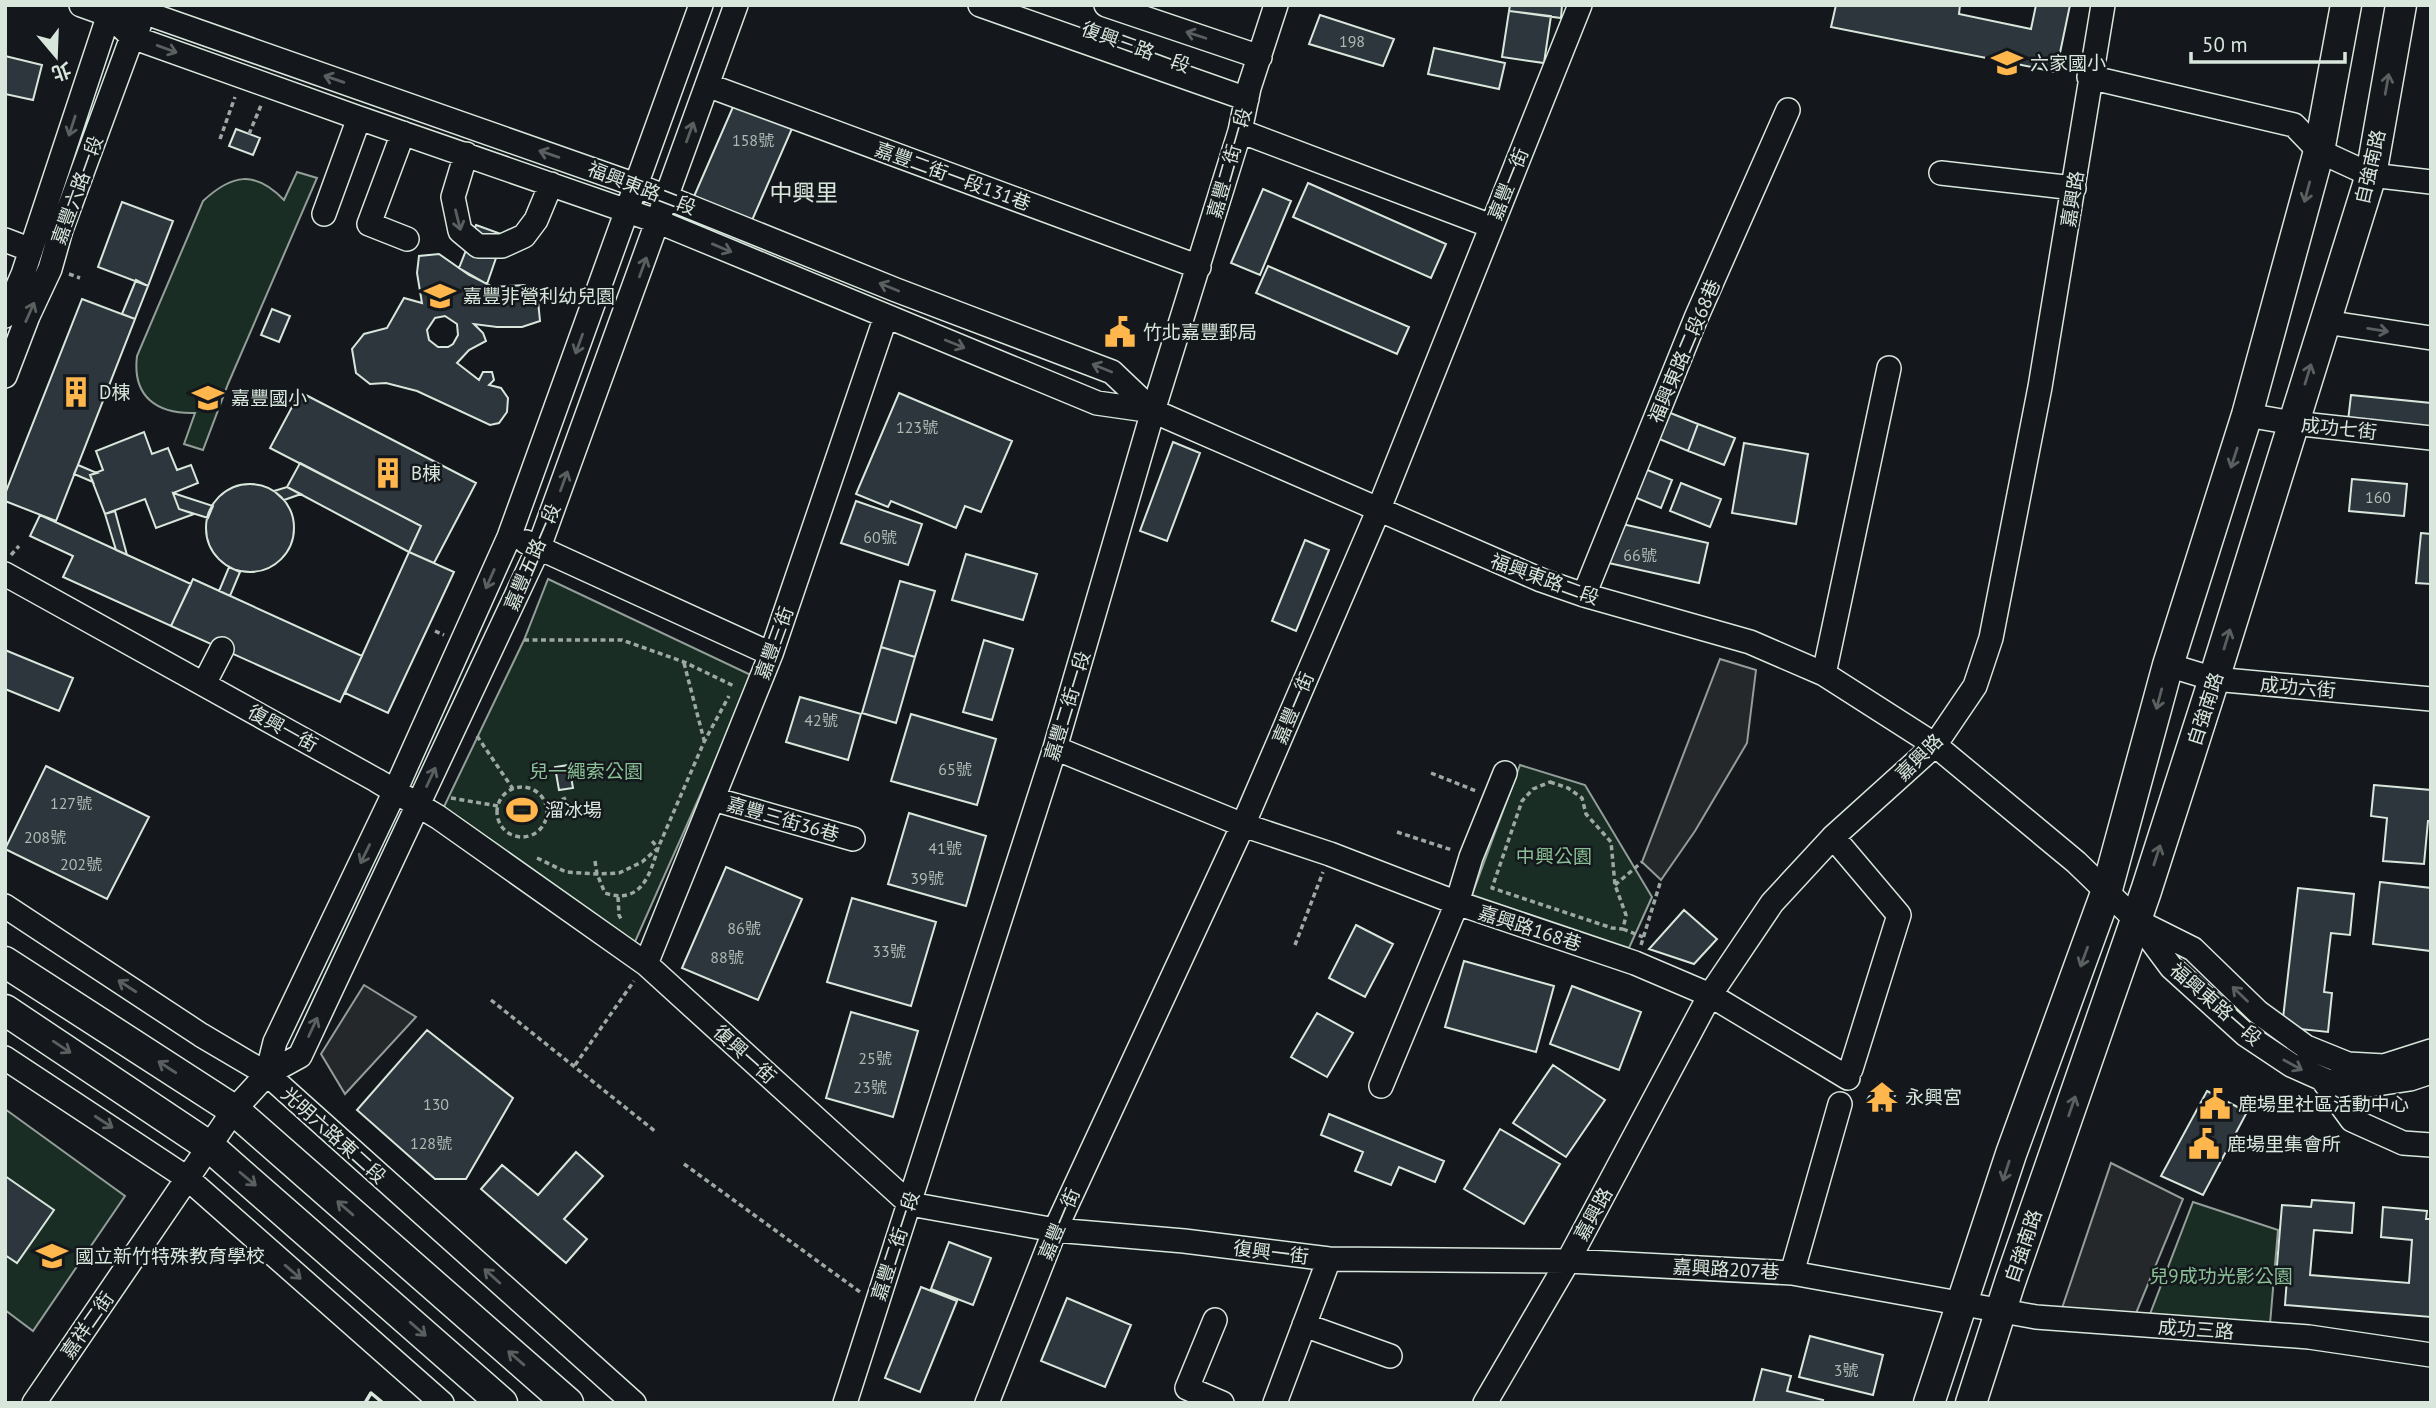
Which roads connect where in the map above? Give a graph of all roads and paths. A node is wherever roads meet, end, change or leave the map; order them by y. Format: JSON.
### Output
{"nodes":[{"id":1,"x":82,"y":5,"type":"edge"},
{"id":2,"x":701,"y":5,"type":"edge"},
{"id":3,"x":736,"y":5,"type":"edge"},
{"id":4,"x":980,"y":5,"type":"edge"},
{"id":5,"x":1022,"y":5,"type":"edge"},
{"id":6,"x":1105,"y":5,"type":"edge"},
{"id":7,"x":1276,"y":5,"type":"edge"},
{"id":8,"x":1580,"y":5,"type":"edge"},
{"id":9,"x":2103,"y":5,"type":"edge"},
{"id":10,"x":2346,"y":5,"type":"edge"},
{"id":11,"x":2401,"y":5,"type":"edge"},
{"id":12,"x":147,"y":9,"type":"edge"},
{"id":13,"x":111,"y":10,"type":"edge"},
{"id":14,"x":132,"y":37,"type":"junction"},
{"id":15,"x":1260,"y":57,"type":"junction"},
{"id":16,"x":2089,"y":77,"type":"junction"},
{"id":17,"x":706,"y":85,"type":"junction"},
{"id":18,"x":237,"y":91,"type":"dead end"},
{"id":19,"x":1248,"y":94,"type":"junction"},
{"id":20,"x":263,"y":101,"type":"dead end"},
{"id":21,"x":1788,"y":110,"type":"dead end"},
{"id":22,"x":359,"y":118,"type":"junction"},
{"id":23,"x":1240,"y":131,"type":"junction"},
{"id":24,"x":403,"y":133,"type":"junction"},
{"id":25,"x":249,"y":134,"type":"dead end"},
{"id":26,"x":220,"y":139,"type":"dead end"},
{"id":27,"x":2319,"y":150,"type":"junction"},
{"id":28,"x":466,"y":154,"type":"junction"},
{"id":29,"x":1941,"y":173,"type":"dead end"},
{"id":30,"x":2371,"y":175,"type":"junction"},
{"id":31,"x":2431,"y":182,"type":"edge"},
{"id":32,"x":551,"y":184,"type":"junction"},
{"id":33,"x":636,"y":185,"type":"junction"},
{"id":34,"x":2074,"y":188,"type":"junction"},
{"id":35,"x":667,"y":196,"type":"junction"},
{"id":36,"x":627,"y":211,"type":"junction"},
{"id":37,"x":324,"y":214,"type":"dead end"},
{"id":38,"x":659,"y":222,"type":"junction"},
{"id":39,"x":1491,"y":226,"type":"junction"},
{"id":40,"x":407,"y":239,"type":"dead end"},
{"id":41,"x":5,"y":240,"type":"edge"},
{"id":42,"x":31,"y":250,"type":"junction"},
{"id":43,"x":1199,"y":267,"type":"junction"},
{"id":44,"x":14,"y":270,"type":"edge"},
{"id":45,"x":5,"y":316,"type":"edge"},
{"id":46,"x":886,"y":316,"type":"junction"},
{"id":47,"x":2325,"y":322,"type":"junction"},
{"id":48,"x":2431,"y":338,"type":"edge"},
{"id":49,"x":1889,"y":368,"type":"dead end"},
{"id":50,"x":5,"y":376,"type":"edge"},
{"id":51,"x":1153,"y":411,"type":"junction"},
{"id":52,"x":2247,"y":415,"type":"junction"},
{"id":53,"x":2293,"y":423,"type":"junction"},
{"id":54,"x":2431,"y":438,"type":"edge"},
{"id":55,"x":1378,"y":510,"type":"junction"},
{"id":56,"x":509,"y":537,"type":"junction"},
{"id":57,"x":540,"y":547,"type":"junction"},
{"id":58,"x":5,"y":574,"type":"edge"},
{"id":59,"x":1584,"y":595,"type":"junction"},
{"id":60,"x":524,"y":639,"type":"dead end"},
{"id":61,"x":222,"y":649,"type":"dead end"},
{"id":62,"x":771,"y":654,"type":"junction"},
{"id":63,"x":684,"y":662,"type":"junction"},
{"id":64,"x":2168,"y":665,"type":"junction"},
{"id":65,"x":1824,"y":674,"type":"junction"},
{"id":66,"x":2214,"y":679,"type":"junction"},
{"id":67,"x":204,"y":684,"type":"junction"},
{"id":68,"x":2431,"y":699,"type":"edge"},
{"id":69,"x":477,"y":736,"type":"dead end"},
{"id":70,"x":704,"y":742,"type":"junction"},
{"id":71,"x":1935,"y":746,"type":"junction"},
{"id":72,"x":1055,"y":748,"type":"junction"},
{"id":73,"x":1431,"y":773,"type":"dead end"},
{"id":74,"x":1505,"y":773,"type":"dead end"},
{"id":75,"x":513,"y":789,"type":"junction"},
{"id":76,"x":395,"y":791,"type":"junction"},
{"id":77,"x":566,"y":798,"type":"dead end"},
{"id":78,"x":1494,"y":798,"type":"junction"},
{"id":79,"x":713,"y":799,"type":"junction"},
{"id":80,"x":418,"y":804,"type":"junction"},
{"id":81,"x":458,"y":806,"type":"dead end"},
{"id":82,"x":498,"y":806,"type":"junction"},
{"id":83,"x":546,"y":806,"type":"junction"},
{"id":84,"x":1243,"y":825,"type":"junction"},
{"id":85,"x":1397,"y":832,"type":"dead end"},
{"id":86,"x":1833,"y":836,"type":"junction"},
{"id":87,"x":853,"y":839,"type":"dead end"},
{"id":88,"x":651,"y":840,"type":"dead end"},
{"id":89,"x":658,"y":848,"type":"junction"},
{"id":90,"x":1330,"y":854,"type":"junction"},
{"id":91,"x":530,"y":855,"type":"dead end"},
{"id":92,"x":1471,"y":857,"type":"junction"},
{"id":93,"x":595,"y":861,"type":"dead end"},
{"id":94,"x":1642,"y":862,"type":"dead end"},
{"id":95,"x":597,"y":874,"type":"junction"},
{"id":96,"x":1661,"y":880,"type":"dead end"},
{"id":97,"x":1615,"y":885,"type":"junction"},
{"id":98,"x":2106,"y":893,"type":"junction"},
{"id":99,"x":1457,"y":903,"type":"junction"},
{"id":100,"x":5,"y":906,"type":"edge"},
{"id":101,"x":2136,"y":920,"type":"junction"},
{"id":102,"x":1623,"y":929,"type":"junction"},
{"id":103,"x":1643,"y":937,"type":"junction"},
{"id":104,"x":1296,"y":945,"type":"dead end"},
{"id":105,"x":5,"y":962,"type":"edge"},
{"id":106,"x":1635,"y":963,"type":"junction"},
{"id":107,"x":646,"y":964,"type":"junction"},
{"id":108,"x":1710,"y":995,"type":"junction"},
{"id":109,"x":491,"y":1000,"type":"dead end"},
{"id":110,"x":5,"y":1010,"type":"edge"},
{"id":111,"x":2431,"y":1051,"type":"edge"},
{"id":112,"x":5,"y":1058,"type":"edge"},
{"id":113,"x":575,"y":1065,"type":"junction"},
{"id":114,"x":2431,"y":1072,"type":"edge"},
{"id":115,"x":267,"y":1074,"type":"junction"},
{"id":116,"x":2322,"y":1079,"type":"junction"},
{"id":117,"x":1381,"y":1086,"type":"dead end"},
{"id":118,"x":1840,"y":1104,"type":"dead end"},
{"id":119,"x":234,"y":1110,"type":"junction"},
{"id":120,"x":656,"y":1132,"type":"dead end"},
{"id":121,"x":2431,"y":1145,"type":"edge"},
{"id":122,"x":210,"y":1147,"type":"junction"},
{"id":123,"x":684,"y":1164,"type":"dead end"},
{"id":124,"x":187,"y":1178,"type":"junction"},
{"id":125,"x":909,"y":1204,"type":"junction"},
{"id":126,"x":1055,"y":1230,"type":"junction"},
{"id":127,"x":1329,"y":1259,"type":"junction"},
{"id":128,"x":1568,"y":1261,"type":"junction"},
{"id":129,"x":1792,"y":1273,"type":"junction"},
{"id":130,"x":876,"y":1304,"type":"junction"},
{"id":131,"x":1961,"y":1305,"type":"junction"},
{"id":132,"x":2001,"y":1312,"type":"junction"},
{"id":133,"x":1215,"y":1320,"type":"dead end"},
{"id":134,"x":1304,"y":1325,"type":"junction"},
{"id":135,"x":2431,"y":1354,"type":"edge"},
{"id":136,"x":1390,"y":1356,"type":"dead end"},
{"id":137,"x":1281,"y":1401,"type":"edge"},
{"id":138,"x":34,"y":1403,"type":"edge"},
{"id":139,"x":442,"y":1403,"type":"edge"},
{"id":140,"x":502,"y":1403,"type":"edge"},
{"id":141,"x":568,"y":1403,"type":"edge"},
{"id":142,"x":634,"y":1403,"type":"edge"},
{"id":143,"x":845,"y":1403,"type":"edge"},
{"id":144,"x":986,"y":1403,"type":"edge"},
{"id":145,"x":1222,"y":1403,"type":"edge"},
{"id":146,"x":1485,"y":1403,"type":"edge"},
{"id":147,"x":1929,"y":1403,"type":"edge"},
{"id":148,"x":1971,"y":1403,"type":"edge"}],
"edges":[{"from":1,"to":13,"type":"street","name":"福興東路二段"},
{"from":2,"to":33,"type":"street","name":"嘉豐五路一段"},
{"from":3,"to":17,"type":"street","name":"嘉豐五路一段"},
{"from":4,"to":19,"type":"street"},
{"from":5,"to":19,"type":"street","name":"復興三路一段"},
{"from":15,"to":6,"type":"street","name":"復興三路一段","one_way":true},
{"from":7,"to":15,"type":"street","name":"嘉豐二街一段"},
{"from":8,"to":39,"type":"street","name":"嘉豐一街"},
{"from":9,"to":16,"type":"street","name":"嘉興路"},
{"from":10,"to":27,"type":"main road","name":"自強南路"},
{"from":30,"to":11,"type":"main road","name":"自強南路","one_way":true},
{"from":12,"to":13,"type":"street","name":"福興東路二段"},
{"from":12,"to":14,"type":"street","name":"嘉豐六路一段"},
{"from":33,"to":12,"type":"street","name":"福興東路二段","one_way":true},
{"from":13,"to":14,"type":"street","name":"福興東路二段"},
{"from":13,"to":42,"type":"street","name":"嘉豐六路一段","one_way":true},
{"from":14,"to":22,"type":"street","name":"福興東路二段","one_way":true},
{"from":50,"to":14,"type":"street","name":"嘉豐六路一段","one_way":true},
{"from":15,"to":19,"type":"street","name":"嘉豐二街一段"},
{"from":16,"to":27,"type":"street"},
{"from":16,"to":34,"type":"street","name":"嘉興路"},
{"from":35,"to":17,"type":"street","name":"嘉豐五路一段","one_way":true},
{"from":17,"to":43,"type":"street","name":"嘉豐二街一段131巷"},
{"from":18,"to":26,"type":"path"},
{"from":19,"to":23,"type":"street","name":"嘉豐二街一段"},
{"from":20,"to":25,"type":"path"},
{"from":21,"to":59,"type":"street","name":"福興東路二段68巷"},
{"from":22,"to":24,"type":"street","name":"福興東路二段"},
{"from":22,"to":37,"type":"street"},
{"from":23,"to":39,"type":"street"},
{"from":23,"to":43,"type":"street","name":"嘉豐二街一段"},
{"from":24,"to":28,"type":"street","name":"福興東路二段"},
{"from":24,"to":40,"type":"street"},
{"from":27,"to":30,"type":"street"},
{"from":27,"to":52,"type":"main road","name":"自強南路","one_way":true},
{"from":28,"to":32,"type":"street","name":"福興東路二段"},
{"from":28,"to":32,"type":"street","one_way":true},
{"from":29,"to":34,"type":"street"},
{"from":30,"to":31,"type":"street"},
{"from":30,"to":47,"type":"main road","name":"自強南路"},
{"from":32,"to":36,"type":"street","name":"福興東路二段"},
{"from":33,"to":35,"type":"street","name":"福興東路二段"},
{"from":33,"to":36,"type":"street","name":"嘉豐五路一段"},
{"from":34,"to":71,"type":"street","name":"嘉興路"},
{"from":35,"to":38,"type":"street","name":"嘉豐五路一段"},
{"from":51,"to":35,"type":"street","name":"福興東路二段","one_way":true},
{"from":36,"to":38,"type":"street","name":"福興東路二段"},
{"from":36,"to":56,"type":"street","name":"嘉豐五路一段","one_way":true},
{"from":38,"to":46,"type":"street","name":"福興東路二段","one_way":true},
{"from":57,"to":38,"type":"street","name":"嘉豐五路一段","one_way":true},
{"from":39,"to":55,"type":"street","name":"嘉豐一街"},
{"from":41,"to":42,"type":"street"},
{"from":42,"to":44,"type":"street","name":"嘉豐六路一段"},
{"from":43,"to":51,"type":"street","name":"嘉豐二街一段"},
{"from":44,"to":45,"type":"street","name":"嘉豐六路一段"},
{"from":46,"to":51,"type":"street","name":"福興東路二段","one_way":true},
{"from":46,"to":62,"type":"street","name":"嘉豐三街"},
{"from":47,"to":48,"type":"street","one_way":true},
{"from":53,"to":47,"type":"main road","name":"自強南路","one_way":true},
{"from":49,"to":65,"type":"street"},
{"from":51,"to":55,"type":"street","name":"福興東路二段"},
{"from":51,"to":72,"type":"street","name":"嘉豐二街一段"},
{"from":52,"to":53,"type":"street","name":"成功七街"},
{"from":52,"to":64,"type":"main road","name":"自強南路","one_way":true},
{"from":53,"to":54,"type":"street","name":"成功七街"},
{"from":66,"to":53,"type":"main road","name":"自強南路","one_way":true},
{"from":55,"to":59,"type":"street","name":"福興東路二段"},
{"from":55,"to":84,"type":"street","name":"嘉豐一街"},
{"from":56,"to":57,"type":"street"},
{"from":56,"to":76,"type":"street","name":"嘉豐五路一段","one_way":true},
{"from":57,"to":62,"type":"street"},
{"from":80,"to":57,"type":"street","name":"嘉豐五路一段","one_way":true},
{"from":58,"to":67,"type":"street","name":"復興一街"},
{"from":59,"to":65,"type":"street","name":"福興東路二段"},
{"from":60,"to":63,"type":"path"},
{"from":61,"to":67,"type":"street"},
{"from":62,"to":79,"type":"street","name":"嘉豐三街"},
{"from":63,"to":70,"type":"path"},
{"from":63,"to":70,"type":"path"},
{"from":64,"to":66,"type":"street","name":"成功六街"},
{"from":64,"to":98,"type":"main road","name":"自強南路","one_way":true},
{"from":65,"to":71,"type":"street","name":"福興東路二段"},
{"from":66,"to":68,"type":"street","name":"成功六街"},
{"from":101,"to":66,"type":"main road","name":"自強南路","one_way":true},
{"from":67,"to":76,"type":"street","name":"復興一街"},
{"from":69,"to":75,"type":"path"},
{"from":70,"to":89,"type":"path"},
{"from":71,"to":86,"type":"street","name":"嘉興路"},
{"from":71,"to":98,"type":"street","name":"福興東路一段"},
{"from":72,"to":84,"type":"street"},
{"from":72,"to":125,"type":"street","name":"嘉豐二街一段"},
{"from":73,"to":78,"type":"path"},
{"from":74,"to":78,"type":"street"},
{"from":75,"to":82,"type":"path"},
{"from":75,"to":83,"type":"path"},
{"from":76,"to":80,"type":"street","name":"復興一街"},
{"from":76,"to":115,"type":"street","name":"嘉豐五路一段","one_way":true},
{"from":77,"to":83,"type":"path"},
{"from":78,"to":92,"type":"street"},
{"from":79,"to":87,"type":"street","name":"嘉豐三街36巷"},
{"from":79,"to":107,"type":"street","name":"嘉豐三街"},
{"from":80,"to":107,"type":"street","name":"復興一街"},
{"from":115,"to":80,"type":"street","name":"嘉豐五路一段","one_way":true},
{"from":81,"to":82,"type":"path"},
{"from":82,"to":83,"type":"path"},
{"from":84,"to":90,"type":"street"},
{"from":84,"to":126,"type":"street","name":"嘉豐一街"},
{"from":85,"to":92,"type":"path"},
{"from":86,"to":108,"type":"street","name":"嘉興路"},
{"from":86,"to":108,"type":"street","name":"嘉興路168巷"},
{"from":88,"to":89,"type":"path"},
{"from":89,"to":95,"type":"path"},
{"from":89,"to":95,"type":"path"},
{"from":90,"to":99,"type":"street"},
{"from":90,"to":104,"type":"path"},
{"from":91,"to":95,"type":"path"},
{"from":92,"to":99,"type":"street"},
{"from":93,"to":95,"type":"path"},
{"from":94,"to":97,"type":"path"},
{"from":96,"to":103,"type":"path"},
{"from":97,"to":102,"type":"path"},
{"from":97,"to":102,"type":"path"},
{"from":98,"to":101,"type":"street","name":"福興東路一段"},
{"from":98,"to":131,"type":"main road","name":"自強南路","one_way":true},
{"from":99,"to":106,"type":"street","name":"嘉興路168巷"},
{"from":99,"to":117,"type":"street","name":"嘉興路168巷"},
{"from":115,"to":100,"type":"street","name":"光明六路東二段","one_way":true},
{"from":111,"to":101,"type":"street","name":"福興東路一段","one_way":true},
{"from":101,"to":116,"type":"street","name":"福興東路一段","one_way":true},
{"from":132,"to":101,"type":"main road","name":"自強南路","one_way":true},
{"from":102,"to":103,"type":"path"},
{"from":103,"to":106,"type":"path"},
{"from":119,"to":105,"type":"main road","one_way":true},
{"from":106,"to":108,"type":"street","name":"嘉興路168巷"},
{"from":107,"to":113,"type":"path"},
{"from":107,"to":125,"type":"street","name":"復興一街"},
{"from":108,"to":128,"type":"street","name":"嘉興路"},
{"from":109,"to":113,"type":"path"},
{"from":110,"to":122,"type":"main road","one_way":true},
{"from":112,"to":124,"type":"street","one_way":true},
{"from":113,"to":120,"type":"path"},
{"from":114,"to":116,"type":"street","name":"福興東路一段"},
{"from":115,"to":119,"type":"street","name":"嘉豐五路一段"},
{"from":142,"to":115,"type":"street","name":"光明六路東二段","one_way":true},
{"from":116,"to":121,"type":"street"},
{"from":118,"to":129,"type":"street","name":"嘉興路207巷"},
{"from":119,"to":122,"type":"street","name":"嘉豐五路一段"},
{"from":141,"to":119,"type":"main road","one_way":true},
{"from":122,"to":124,"type":"street","name":"嘉豐五路一段"},
{"from":122,"to":140,"type":"main road","one_way":true},
{"from":123,"to":130,"type":"path"},
{"from":124,"to":138,"type":"street","name":"嘉祥二街"},
{"from":124,"to":139,"type":"street","one_way":true},
{"from":125,"to":126,"type":"street","name":"復興一街"},
{"from":125,"to":130,"type":"street","name":"嘉豐二街一段"},
{"from":126,"to":127,"type":"street","name":"復興一街"},
{"from":126,"to":144,"type":"street","name":"嘉豐一街"},
{"from":127,"to":128,"type":"street","name":"復興一街"},
{"from":127,"to":134,"type":"street"},
{"from":128,"to":129,"type":"street","name":"嘉興路207巷"},
{"from":128,"to":146,"type":"street","name":"嘉興路"},
{"from":129,"to":131,"type":"street","name":"成功三路"},
{"from":130,"to":143,"type":"street","name":"嘉豐二街一段"},
{"from":131,"to":132,"type":"street","name":"成功三路"},
{"from":131,"to":147,"type":"main road","name":"自強南路"},
{"from":132,"to":135,"type":"street","name":"成功三路"},
{"from":132,"to":148,"type":"main road","name":"自強南路"},
{"from":133,"to":145,"type":"street"},
{"from":134,"to":136,"type":"street"},
{"from":134,"to":137,"type":"street"}]}
